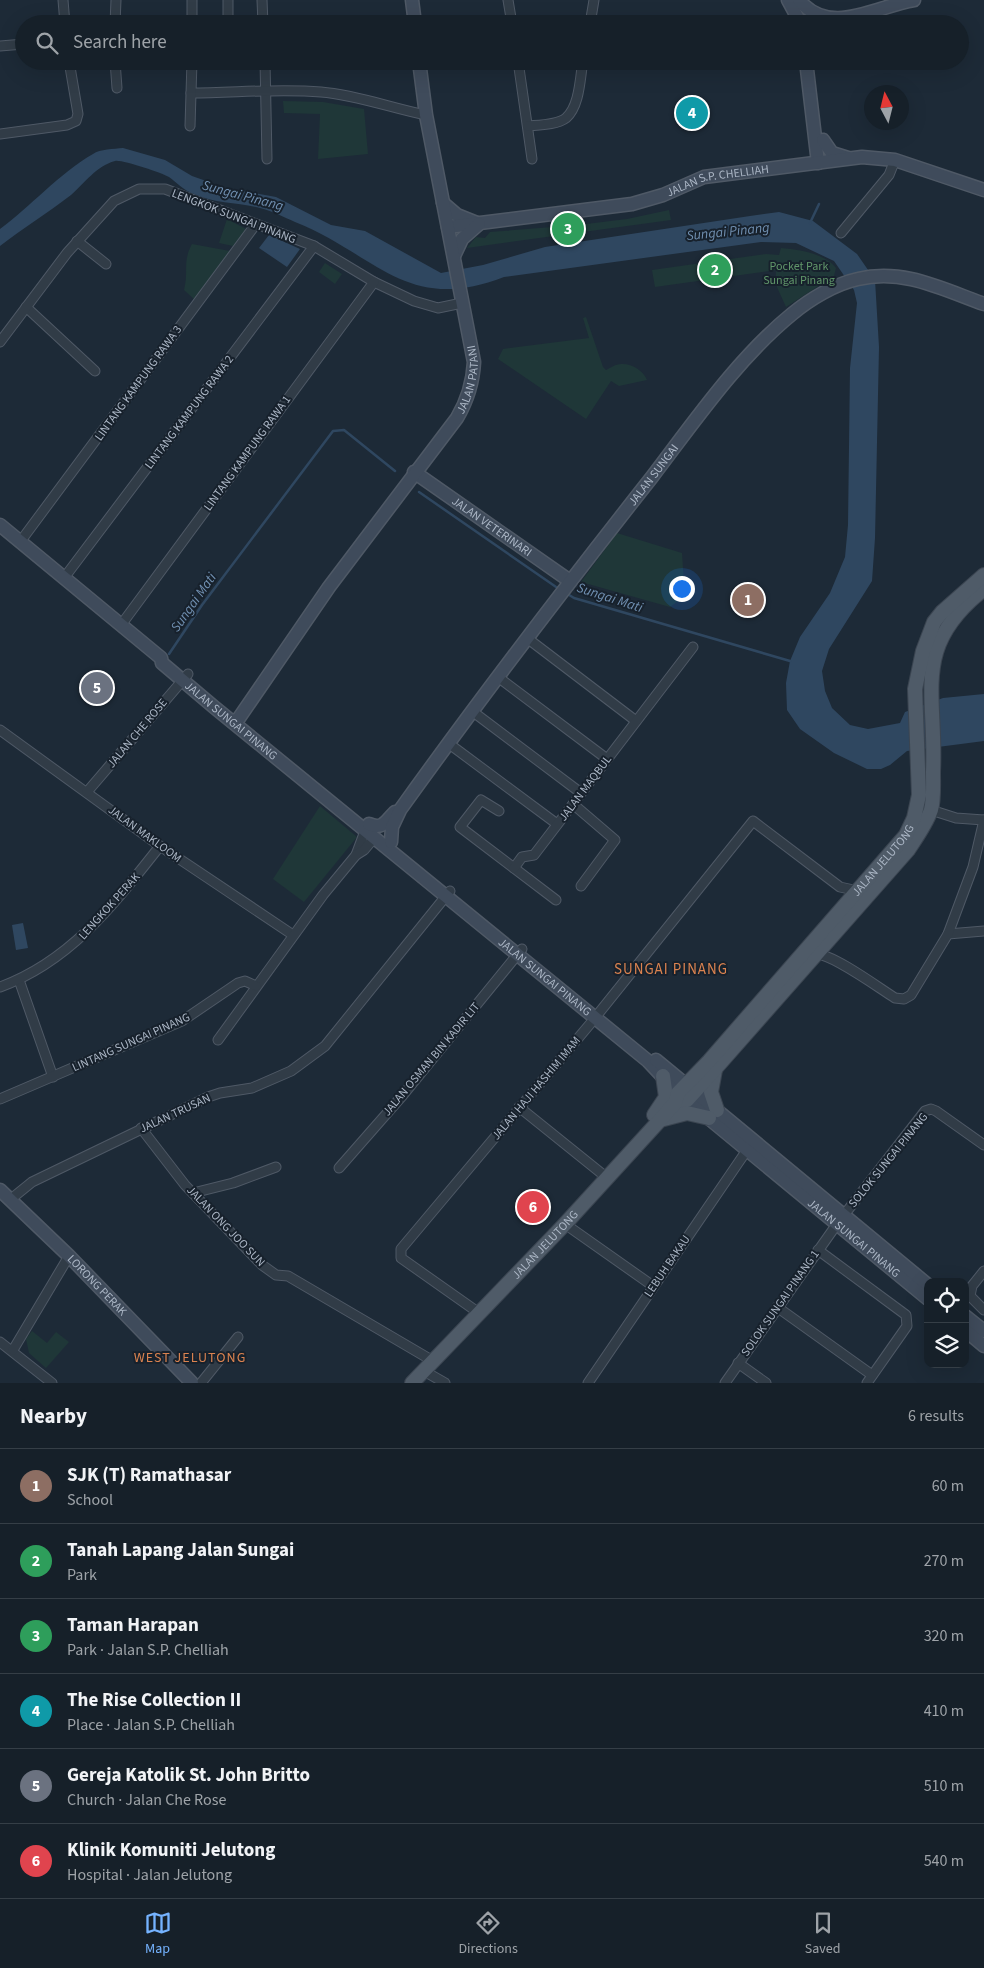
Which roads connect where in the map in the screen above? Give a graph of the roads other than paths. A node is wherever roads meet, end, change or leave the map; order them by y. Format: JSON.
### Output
{"nodes":[{"id":1,"x":63,"y":0,"type":"edge"},
{"id":2,"x":116,"y":0,"type":"edge"},
{"id":3,"x":192,"y":0,"type":"edge"},
{"id":4,"x":228,"y":0,"type":"edge"},
{"id":5,"x":262,"y":0,"type":"edge"},
{"id":6,"x":412,"y":0,"type":"edge"},
{"id":7,"x":508,"y":0,"type":"edge"},
{"id":8,"x":594,"y":0,"type":"edge"},
{"id":9,"x":788,"y":0,"type":"edge"},
{"id":10,"x":799,"y":0,"type":"edge"},
{"id":11,"x":914,"y":0,"type":"edge"},
{"id":12,"x":64,"y":15,"type":"edge"},
{"id":13,"x":116,"y":15,"type":"edge"},
{"id":14,"x":192,"y":15,"type":"edge"},
{"id":15,"x":228,"y":15,"type":"edge"},
{"id":16,"x":263,"y":15,"type":"edge"},
{"id":17,"x":414,"y":15,"type":"edge"},
{"id":18,"x":510,"y":15,"type":"edge"},
{"id":19,"x":592,"y":15,"type":"edge"},
{"id":20,"x":796,"y":15,"type":"edge"},
{"id":21,"x":819,"y":15,"type":"edge"},
{"id":22,"x":856,"y":15,"type":"edge"},
{"id":23,"x":15,"y":45,"type":"edge"},
{"id":24,"x":0,"y":46,"type":"edge"},
{"id":25,"x":71,"y":70,"type":"edge"},
{"id":26,"x":116,"y":70,"type":"edge"},
{"id":27,"x":192,"y":70,"type":"edge"},
{"id":28,"x":264,"y":70,"type":"edge"},
{"id":29,"x":420,"y":70,"type":"edge"},
{"id":30,"x":519,"y":70,"type":"edge"},
{"id":31,"x":581,"y":70,"type":"edge"},
{"id":32,"x":807,"y":70,"type":"edge"},
{"id":33,"x":814,"y":70,"type":"edge"},
{"id":34,"x":117,"y":88,"type":"dead end"},
{"id":35,"x":264,"y":90,"type":"junction"},
{"id":36,"x":191,"y":94,"type":"junction"},
{"id":37,"x":426,"y":115,"type":"junction"},
{"id":38,"x":190,"y":126,"type":"dead end"},
{"id":39,"x":528,"y":126,"type":"junction"},
{"id":40,"x":0,"y":134,"type":"edge"},
{"id":41,"x":819,"y":141,"type":"junction"},
{"id":42,"x":267,"y":159,"type":"dead end"},
{"id":43,"x":532,"y":159,"type":"dead end"},
{"id":44,"x":850,"y":159,"type":"junction"},
{"id":45,"x":895,"y":160,"type":"junction"},
{"id":46,"x":822,"y":163,"type":"junction"},
{"id":47,"x":796,"y":166,"type":"junction"},
{"id":48,"x":984,"y":190,"type":"edge"},
{"id":49,"x":443,"y":203,"type":"junction"},
{"id":50,"x":256,"y":224,"type":"junction"},
{"id":51,"x":479,"y":224,"type":"junction"},
{"id":52,"x":448,"y":227,"type":"junction"},
{"id":53,"x":841,"y":233,"type":"dead end"},
{"id":54,"x":77,"y":242,"type":"junction"},
{"id":55,"x":314,"y":246,"type":"junction"},
{"id":56,"x":455,"y":261,"type":"junction"},
{"id":57,"x":106,"y":264,"type":"dead end"},
{"id":58,"x":374,"y":282,"type":"junction"},
{"id":59,"x":462,"y":300,"type":"junction"},
{"id":60,"x":984,"y":304,"type":"edge"},
{"id":61,"x":26,"y":307,"type":"junction"},
{"id":62,"x":0,"y":342,"type":"edge"},
{"id":63,"x":95,"y":371,"type":"dead end"},
{"id":64,"x":414,"y":472,"type":"junction"},
{"id":65,"x":0,"y":525,"type":"edge"},
{"id":66,"x":20,"y":542,"type":"junction"},
{"id":67,"x":984,"y":575,"type":"edge"},
{"id":68,"x":64,"y":578,"type":"junction"},
{"id":69,"x":568,"y":583,"type":"junction"},
{"id":70,"x":984,"y":589,"type":"edge"},
{"id":71,"x":121,"y":625,"type":"junction"},
{"id":72,"x":527,"y":638,"type":"junction"},
{"id":73,"x":693,"y":647,"type":"dead end"},
{"id":74,"x":185,"y":677,"type":"junction"},
{"id":75,"x":498,"y":677,"type":"junction"},
{"id":76,"x":472,"y":710,"type":"junction"},
{"id":77,"x":236,"y":718,"type":"junction"},
{"id":78,"x":636,"y":721,"type":"junction"},
{"id":79,"x":0,"y":730,"type":"edge"},
{"id":80,"x":448,"y":743,"type":"junction"},
{"id":81,"x":607,"y":759,"type":"junction"},
{"id":82,"x":87,"y":792,"type":"junction"},
{"id":83,"x":581,"y":793,"type":"junction"},
{"id":84,"x":573,"y":804,"type":"junction"},
{"id":85,"x":400,"y":810,"type":"junction"},
{"id":86,"x":931,"y":810,"type":"junction"},
{"id":87,"x":498,"y":811,"type":"dead end"},
{"id":88,"x":984,"y":820,"type":"edge"},
{"id":89,"x":557,"y":824,"type":"junction"},
{"id":90,"x":370,"y":831,"type":"junction"},
{"id":91,"x":391,"y":842,"type":"junction"},
{"id":92,"x":160,"y":846,"type":"junction"},
{"id":93,"x":514,"y":868,"type":"junction"},
{"id":94,"x":581,"y":886,"type":"dead end"},
{"id":95,"x":840,"y":888,"type":"junction"},
{"id":96,"x":858,"y":891,"type":"junction"},
{"id":97,"x":448,"y":893,"type":"junction"},
{"id":98,"x":556,"y":900,"type":"dead end"},
{"id":99,"x":844,"y":906,"type":"junction"},
{"id":100,"x":984,"y":931,"type":"edge"},
{"id":101,"x":948,"y":934,"type":"junction"},
{"id":102,"x":293,"y":935,"type":"junction"},
{"id":103,"x":519,"y":952,"type":"junction"},
{"id":104,"x":817,"y":954,"type":"junction"},
{"id":105,"x":18,"y":980,"type":"junction"},
{"id":106,"x":256,"y":986,"type":"junction"},
{"id":107,"x":0,"y":987,"type":"edge"},
{"id":108,"x":596,"y":1015,"type":"junction"},
{"id":109,"x":218,"y":1040,"type":"dead end"},
{"id":110,"x":715,"y":1069,"type":"junction"},
{"id":111,"x":663,"y":1076,"type":"junction"},
{"id":112,"x":53,"y":1077,"type":"junction"},
{"id":113,"x":684,"y":1094,"type":"junction"},
{"id":114,"x":0,"y":1100,"type":"edge"},
{"id":115,"x":519,"y":1107,"type":"junction"},
{"id":116,"x":713,"y":1114,"type":"junction"},
{"id":117,"x":655,"y":1125,"type":"junction"},
{"id":118,"x":141,"y":1128,"type":"junction"},
{"id":119,"x":984,"y":1145,"type":"edge"},
{"id":120,"x":747,"y":1150,"type":"junction"},
{"id":121,"x":276,"y":1167,"type":"dead end"},
{"id":122,"x":339,"y":1168,"type":"dead end"},
{"id":123,"x":601,"y":1173,"type":"dead end"},
{"id":124,"x":0,"y":1190,"type":"edge"},
{"id":125,"x":193,"y":1193,"type":"junction"},
{"id":126,"x":11,"y":1199,"type":"junction"},
{"id":127,"x":840,"y":1220,"type":"junction"},
{"id":128,"x":565,"y":1224,"type":"junction"},
{"id":129,"x":818,"y":1250,"type":"junction"},
{"id":130,"x":69,"y":1256,"type":"junction"},
{"id":131,"x":984,"y":1271,"type":"edge"},
{"id":132,"x":924,"y":1282,"type":"edge"},
{"id":133,"x":653,"y":1286,"type":"junction"},
{"id":134,"x":924,"y":1295,"type":"edge"},
{"id":135,"x":777,"y":1307,"type":"junction"},
{"id":136,"x":984,"y":1310,"type":"edge"},
{"id":137,"x":479,"y":1313,"type":"junction"},
{"id":138,"x":969,"y":1319,"type":"edge"},
{"id":139,"x":984,"y":1331,"type":"edge"},
{"id":140,"x":969,"y":1333,"type":"edge"},
{"id":141,"x":238,"y":1337,"type":"dead end"},
{"id":142,"x":0,"y":1342,"type":"edge"},
{"id":143,"x":984,"y":1346,"type":"edge"},
{"id":144,"x":14,"y":1350,"type":"junction"},
{"id":145,"x":738,"y":1363,"type":"junction"},
{"id":146,"x":428,"y":1366,"type":"junction"},
{"id":147,"x":869,"y":1379,"type":"edge"},
{"id":148,"x":47,"y":1383,"type":"edge"},
{"id":149,"x":52,"y":1383,"type":"edge"},
{"id":150,"x":192,"y":1383,"type":"edge"},
{"id":151,"x":201,"y":1383,"type":"edge"},
{"id":152,"x":412,"y":1383,"type":"edge"},
{"id":153,"x":445,"y":1383,"type":"edge"},
{"id":154,"x":588,"y":1383,"type":"edge"},
{"id":155,"x":725,"y":1383,"type":"edge"},
{"id":156,"x":766,"y":1383,"type":"edge"}],
"edges":[{"from":1,"to":12,"type":"street"},
{"from":2,"to":13,"type":"street"},
{"from":3,"to":14,"type":"street"},
{"from":4,"to":15,"type":"street"},
{"from":5,"to":16,"type":"street"},
{"from":6,"to":17,"type":"main road"},
{"from":7,"to":18,"type":"street"},
{"from":8,"to":19,"type":"street"},
{"from":9,"to":20,"type":"main road"},
{"from":10,"to":21,"type":"main road"},
{"from":11,"to":22,"type":"main road"},
{"from":23,"to":24,"type":"street"},
{"from":25,"to":40,"type":"street"},
{"from":26,"to":34,"type":"street"},
{"from":27,"to":36,"type":"street"},
{"from":28,"to":35,"type":"street"},
{"from":29,"to":37,"type":"main road","name":"JALAN PATANI"},
{"from":30,"to":39,"type":"street"},
{"from":31,"to":39,"type":"street"},
{"from":32,"to":41,"type":"main road"},
{"from":33,"to":41,"type":"main road"},
{"from":35,"to":36,"type":"street"},
{"from":35,"to":37,"type":"street"},
{"from":35,"to":42,"type":"street"},
{"from":36,"to":38,"type":"street"},
{"from":37,"to":49,"type":"main road","name":"JALAN PATANI"},
{"from":39,"to":43,"type":"street"},
{"from":41,"to":44,"type":"main road"},
{"from":41,"to":46,"type":"main road"},
{"from":41,"to":47,"type":"main road"},
{"from":44,"to":45,"type":"main road","name":"JALAN S.P. CHELLIAH"},
{"from":44,"to":46,"type":"main road","name":"JALAN S.P. CHELLIAH"},
{"from":45,"to":48,"type":"main road","name":"JALAN S.P. CHELLIAH"},
{"from":45,"to":53,"type":"street"},
{"from":46,"to":47,"type":"main road","name":"JALAN S.P. CHELLIAH"},
{"from":47,"to":51,"type":"main road","name":"JALAN S.P. CHELLIAH"},
{"from":49,"to":51,"type":"main road"},
{"from":49,"to":52,"type":"main road","name":"JALAN PATANI"},
{"from":50,"to":54,"type":"street","name":"LENGKOK SUNGAI PINANG"},
{"from":50,"to":55,"type":"street","name":"LENGKOK SUNGAI PINANG"},
{"from":50,"to":66,"type":"street","name":"LINTANG KAMPUNG RAWA 3"},
{"from":51,"to":52,"type":"main road","name":"JALAN S.P. CHELLIAH"},
{"from":51,"to":56,"type":"main road"},
{"from":52,"to":56,"type":"main road","name":"JALAN PATANI"},
{"from":54,"to":57,"type":"street"},
{"from":54,"to":61,"type":"street","name":"LENGKOK SUNGAI PINANG"},
{"from":55,"to":58,"type":"street","name":"LENGKOK SUNGAI PINANG"},
{"from":55,"to":68,"type":"street","name":"LINTANG KAMPUNG RAWA 2"},
{"from":56,"to":59,"type":"main road","name":"JALAN PATANI"},
{"from":58,"to":59,"type":"street","name":"LENGKOK SUNGAI PINANG"},
{"from":58,"to":71,"type":"street","name":"LINTANG KAMPUNG RAWA 1"},
{"from":59,"to":64,"type":"main road","name":"JALAN PATANI"},
{"from":60,"to":69,"type":"main road","name":"JALAN SUNGAI"},
{"from":61,"to":62,"type":"street","name":"LENGKOK SUNGAI PINANG"},
{"from":61,"to":63,"type":"street"},
{"from":64,"to":69,"type":"main road","name":"JALAN VETERINARI"},
{"from":64,"to":77,"type":"main road","name":"JALAN PATANI"},
{"from":65,"to":66,"type":"main road","name":"JALAN SUNGAI PINANG"},
{"from":66,"to":68,"type":"main road","name":"JALAN SUNGAI PINANG"},
{"from":67,"to":96,"type":"main road","name":"JALAN JELUTONG"},
{"from":68,"to":71,"type":"main road","name":"JALAN SUNGAI PINANG"},
{"from":69,"to":72,"type":"main road","name":"JALAN SUNGAI"},
{"from":70,"to":86,"type":"main road","name":"JALAN JELUTONG"},
{"from":71,"to":74,"type":"main road","name":"JALAN SUNGAI PINANG"},
{"from":72,"to":75,"type":"main road","name":"JALAN SUNGAI"},
{"from":72,"to":78,"type":"street"},
{"from":73,"to":78,"type":"street","name":"JALAN MAQBUL"},
{"from":74,"to":77,"type":"main road","name":"JALAN SUNGAI PINANG"},
{"from":74,"to":82,"type":"street","name":"JALAN CHE ROSE"},
{"from":75,"to":76,"type":"main road","name":"JALAN SUNGAI"},
{"from":75,"to":81,"type":"street"},
{"from":76,"to":80,"type":"main road","name":"JALAN SUNGAI"},
{"from":76,"to":83,"type":"street"},
{"from":77,"to":90,"type":"main road","name":"JALAN SUNGAI PINANG"},
{"from":78,"to":81,"type":"street","name":"JALAN MAQBUL"},
{"from":79,"to":82,"type":"street","name":"JALAN MAKLOOM"},
{"from":80,"to":85,"type":"main road","name":"JALAN SUNGAI"},
{"from":80,"to":89,"type":"street"},
{"from":81,"to":83,"type":"street","name":"JALAN MAQBUL"},
{"from":82,"to":92,"type":"street","name":"JALAN MAKLOOM"},
{"from":83,"to":84,"type":"street","name":"JALAN MAQBUL"},
{"from":84,"to":89,"type":"street","name":"JALAN MAQBUL"},
{"from":84,"to":94,"type":"street"},
{"from":85,"to":90,"type":"main road","name":"JALAN SUNGAI"},
{"from":85,"to":91,"type":"main road","name":"JALAN SUNGAI"},
{"from":86,"to":88,"type":"street"},
{"from":86,"to":104,"type":"main road","name":"JALAN JELUTONG"},
{"from":87,"to":93,"type":"street"},
{"from":88,"to":101,"type":"street"},
{"from":89,"to":93,"type":"street","name":"JALAN MAQBUL"},
{"from":90,"to":91,"type":"main road","name":"JALAN SUNGAI PINANG"},
{"from":90,"to":97,"type":"main road","name":"JALAN SUNGAI PINANG"},
{"from":90,"to":102,"type":"street"},
{"from":91,"to":97,"type":"main road","name":"JALAN SUNGAI PINANG"},
{"from":92,"to":102,"type":"street","name":"JALAN MAKLOOM"},
{"from":92,"to":105,"type":"street","name":"LENGKOK PERAK"},
{"from":93,"to":98,"type":"street"},
{"from":95,"to":96,"type":"street"},
{"from":95,"to":99,"type":"street"},
{"from":95,"to":108,"type":"street","name":"JALAN HAJI HASHIM IMAM"},
{"from":96,"to":99,"type":"main road","name":"JALAN JELUTONG"},
{"from":97,"to":103,"type":"main road","name":"JALAN SUNGAI PINANG"},
{"from":97,"to":118,"type":"street","name":"JALAN TRUSAN"},
{"from":99,"to":113,"type":"main road","name":"JALAN JELUTONG"},
{"from":100,"to":101,"type":"street"},
{"from":101,"to":104,"type":"street"},
{"from":102,"to":106,"type":"street"},
{"from":103,"to":108,"type":"main road","name":"JALAN SUNGAI PINANG"},
{"from":103,"to":122,"type":"street","name":"JALAN OSMAN BIN KADIR LIT"},
{"from":104,"to":110,"type":"main road","name":"JALAN JELUTONG"},
{"from":105,"to":107,"type":"street","name":"LENGKOK PERAK"},
{"from":105,"to":112,"type":"street"},
{"from":106,"to":109,"type":"street"},
{"from":106,"to":112,"type":"street","name":"LINTANG SUNGAI PINANG"},
{"from":108,"to":111,"type":"main road","name":"JALAN SUNGAI PINANG"},
{"from":108,"to":113,"type":"main road","name":"JALAN SUNGAI PINANG"},
{"from":108,"to":115,"type":"street","name":"JALAN HAJI HASHIM IMAM"},
{"from":110,"to":113,"type":"main road","name":"JALAN JELUTONG"},
{"from":110,"to":116,"type":"main road"},
{"from":111,"to":113,"type":"main road","name":"JALAN SUNGAI PINANG"},
{"from":111,"to":117,"type":"main road"},
{"from":112,"to":114,"type":"street","name":"LINTANG SUNGAI PINANG"},
{"from":113,"to":116,"type":"main road","name":"JALAN SUNGAI PINANG"},
{"from":113,"to":117,"type":"main road","name":"JALAN JELUTONG"},
{"from":115,"to":123,"type":"street"},
{"from":115,"to":137,"type":"street","name":"JALAN HAJI HASHIM IMAM"},
{"from":116,"to":117,"type":"main road"},
{"from":116,"to":120,"type":"main road","name":"JALAN SUNGAI PINANG"},
{"from":116,"to":127,"type":"main road","name":"JALAN SUNGAI PINANG"},
{"from":117,"to":128,"type":"main road","name":"JALAN JELUTONG"},
{"from":118,"to":125,"type":"street","name":"JALAN ONG JOO SUN"},
{"from":118,"to":126,"type":"street","name":"JALAN TRUSAN"},
{"from":119,"to":127,"type":"street","name":"SOLOK SUNGAI PINANG"},
{"from":120,"to":127,"type":"main road","name":"JALAN SUNGAI PINANG"},
{"from":120,"to":133,"type":"street","name":"LEBUH BAKAU"},
{"from":121,"to":125,"type":"street"},
{"from":124,"to":126,"type":"main road","name":"LORONG PERAK"},
{"from":125,"to":146,"type":"street","name":"JALAN ONG JOO SUN"},
{"from":126,"to":130,"type":"main road","name":"LORONG PERAK"},
{"from":127,"to":129,"type":"street","name":"SOLOK SUNGAI PINANG 1"},
{"from":127,"to":132,"type":"main road","name":"JALAN SUNGAI PINANG"},
{"from":127,"to":134,"type":"main road","name":"JALAN SUNGAI PINANG"},
{"from":128,"to":133,"type":"street"},
{"from":128,"to":137,"type":"main road","name":"JALAN JELUTONG"},
{"from":129,"to":135,"type":"street","name":"SOLOK SUNGAI PINANG 1"},
{"from":129,"to":147,"type":"street"},
{"from":130,"to":144,"type":"street"},
{"from":130,"to":150,"type":"main road","name":"LORONG PERAK"},
{"from":131,"to":136,"type":"street"},
{"from":133,"to":154,"type":"street","name":"LEBUH BAKAU"},
{"from":135,"to":145,"type":"street","name":"SOLOK SUNGAI PINANG 1"},
{"from":135,"to":147,"type":"street"},
{"from":137,"to":146,"type":"main road","name":"JALAN JELUTONG"},
{"from":138,"to":139,"type":"main road"},
{"from":140,"to":143,"type":"main road"},
{"from":141,"to":151,"type":"street"},
{"from":142,"to":144,"type":"street"},
{"from":144,"to":148,"type":"street"},
{"from":144,"to":149,"type":"street"},
{"from":145,"to":155,"type":"street","name":"SOLOK SUNGAI PINANG 1"},
{"from":145,"to":156,"type":"street"},
{"from":146,"to":152,"type":"main road","name":"JALAN JELUTONG"},
{"from":146,"to":153,"type":"street"}]}
